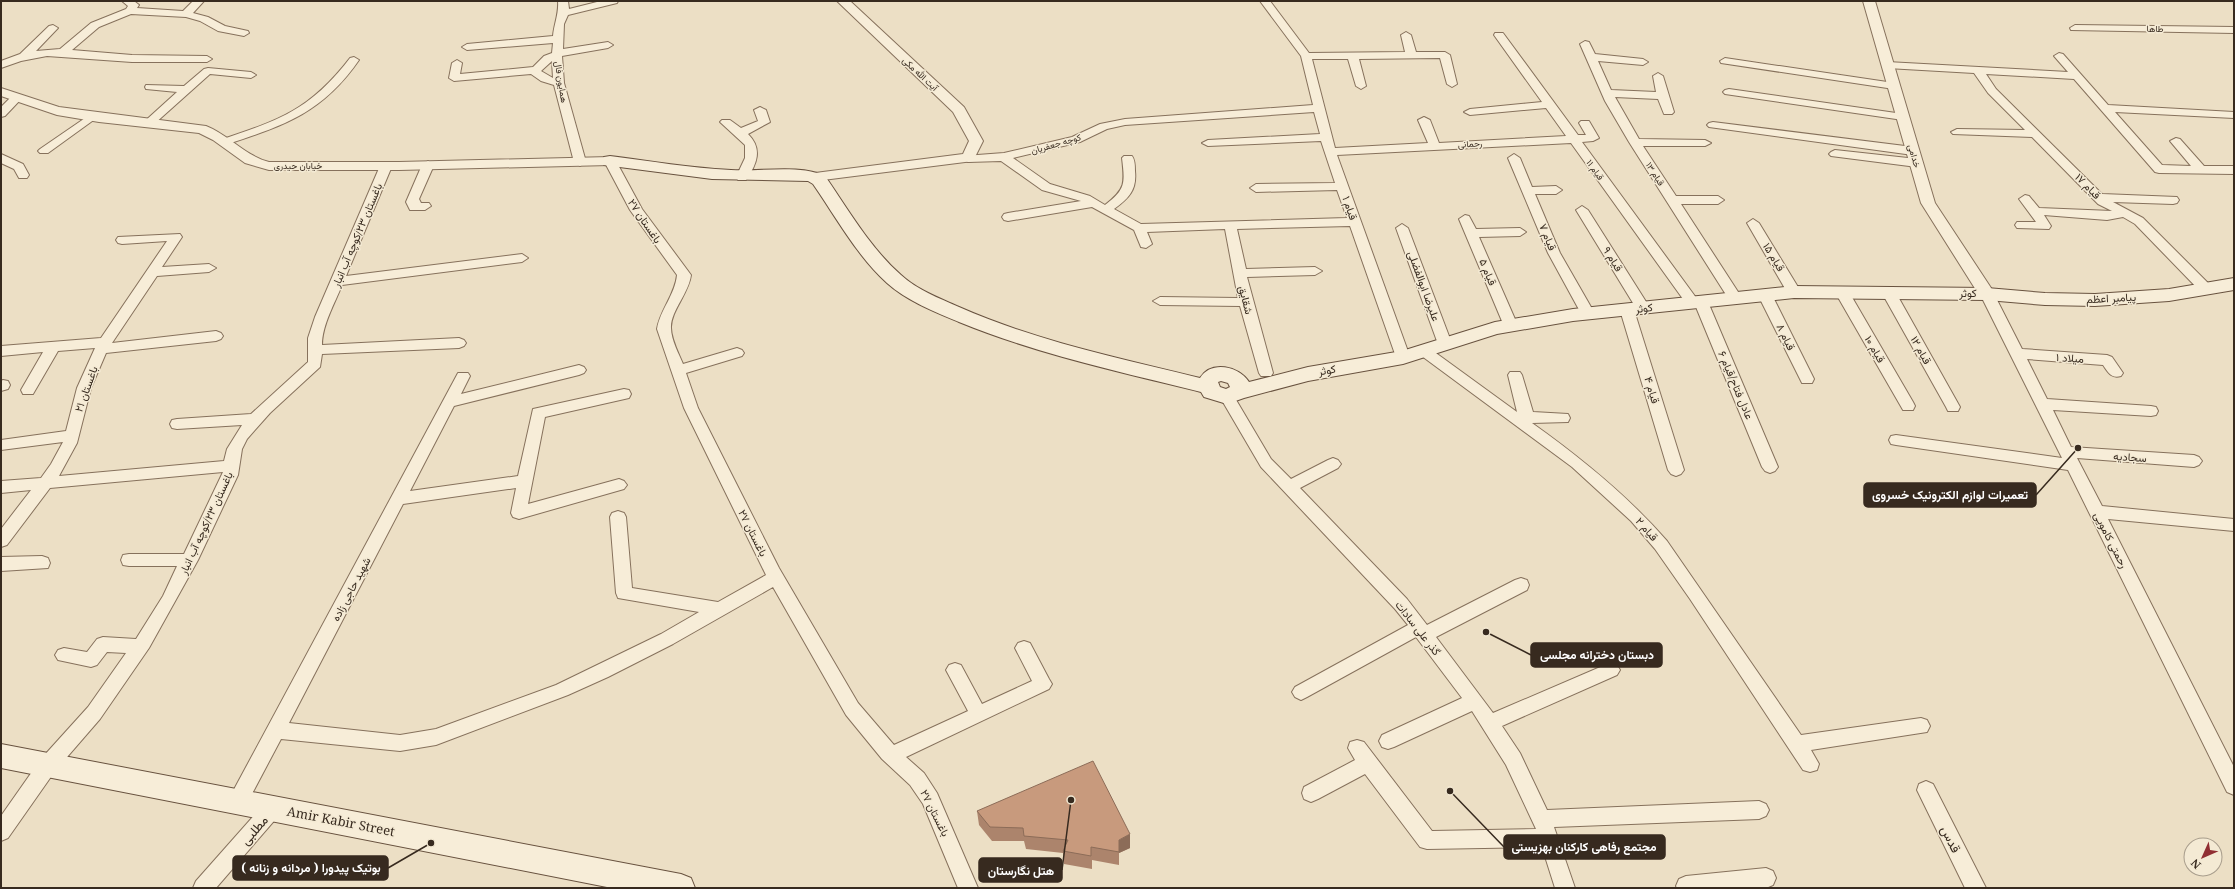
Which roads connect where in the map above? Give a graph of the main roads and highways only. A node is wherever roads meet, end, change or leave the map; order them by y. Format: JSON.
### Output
{"nodes":[{"id":1,"x":610,"y":161,"type":"road end"},
{"id":2,"x":2234,"y":284,"type":"edge"},
{"id":3,"x":1987,"y":294,"type":"joint"},
{"id":4,"x":1308,"y":374,"type":"junction"},
{"id":5,"x":1224,"y":385,"type":"junction"},
{"id":6,"x":1,"y":756,"type":"edge"},
{"id":7,"x":681,"y":888,"type":"edge"}],
"edges":[{"from":1,"to":5,"type":"main road"},
{"from":2,"to":3,"type":"main road","name":"پیامبر اعظم"},
{"from":3,"to":4,"type":"main road","name":"کوثر"},
{"from":4,"to":5,"type":"main road"},
{"from":4,"to":5,"type":"main road"},
{"from":6,"to":7,"type":"main road","name":"Amir Kabir Street"}]}
